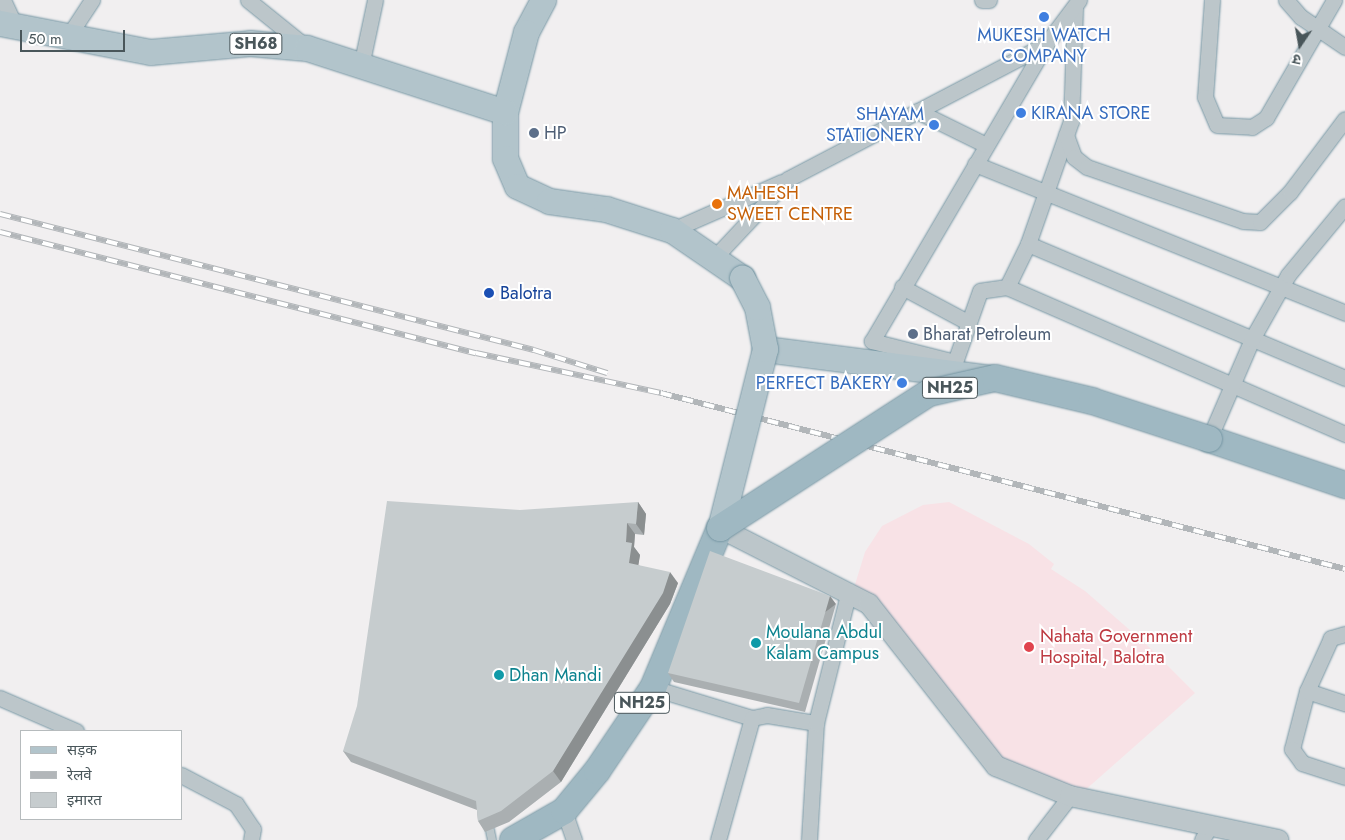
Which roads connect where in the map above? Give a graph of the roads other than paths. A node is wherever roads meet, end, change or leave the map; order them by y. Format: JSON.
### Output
{"nodes":[{"id":1,"x":3,"y":0,"type":"edge"},
{"id":2,"x":92,"y":0,"type":"edge"},
{"id":3,"x":248,"y":0,"type":"edge"},
{"id":4,"x":375,"y":0,"type":"edge"},
{"id":5,"x":543,"y":0,"type":"edge"},
{"id":6,"x":982,"y":0,"type":"edge"},
{"id":7,"x":989,"y":0,"type":"edge"},
{"id":8,"x":1212,"y":0,"type":"edge"},
{"id":9,"x":1286,"y":0,"type":"edge"},
{"id":10,"x":1334,"y":0,"type":"edge"},
{"id":11,"x":1077,"y":4,"type":"edge"},
{"id":12,"x":7,"y":23,"type":"edge"},
{"id":13,"x":1318,"y":28,"type":"junction"},
{"id":14,"x":69,"y":35,"type":"junction"},
{"id":15,"x":1046,"y":44,"type":"junction"},
{"id":16,"x":1345,"y":47,"type":"edge"},
{"id":17,"x":307,"y":48,"type":"junction"},
{"id":18,"x":361,"y":66,"type":"junction"},
{"id":19,"x":917,"y":111,"type":"junction"},
{"id":20,"x":505,"y":112,"type":"junction"},
{"id":21,"x":1345,"y":119,"type":"edge"},
{"id":22,"x":1066,"y":135,"type":"junction"},
{"id":23,"x":986,"y":146,"type":"junction"},
{"id":24,"x":975,"y":164,"type":"junction"},
{"id":25,"x":788,"y":179,"type":"junction"},
{"id":26,"x":1046,"y":194,"type":"junction"},
{"id":27,"x":1345,"y":206,"type":"edge"},
{"id":28,"x":672,"y":230,"type":"junction"},
{"id":29,"x":1028,"y":244,"type":"junction"},
{"id":30,"x":715,"y":258,"type":"junction"},
{"id":31,"x":902,"y":287,"type":"junction"},
{"id":32,"x":1006,"y":287,"type":"junction"},
{"id":33,"x":1280,"y":288,"type":"junction"},
{"id":34,"x":1345,"y":313,"type":"edge"},
{"id":35,"x":969,"y":323,"type":"junction"},
{"id":36,"x":1252,"y":339,"type":"junction"},
{"id":37,"x":765,"y":349,"type":"junction"},
{"id":38,"x":995,"y":378,"type":"junction"},
{"id":39,"x":1345,"y":378,"type":"edge"},
{"id":40,"x":1230,"y":387,"type":"junction"},
{"id":41,"x":1345,"y":434,"type":"edge"},
{"id":42,"x":1210,"y":439,"type":"junction"},
{"id":43,"x":1345,"y":484,"type":"edge"},
{"id":44,"x":720,"y":528,"type":"junction"},
{"id":45,"x":849,"y":591,"type":"junction"},
{"id":46,"x":1345,"y":634,"type":"edge"},
{"id":47,"x":653,"y":688,"type":"junction"},
{"id":48,"x":1307,"y":691,"type":"junction"},
{"id":49,"x":0,"y":698,"type":"edge"},
{"id":50,"x":1345,"y":703,"type":"edge"},
{"id":51,"x":752,"y":718,"type":"junction"},
{"id":52,"x":816,"y":723,"type":"junction"},
{"id":53,"x":74,"y":730,"type":"edge"},
{"id":54,"x":1345,"y":776,"type":"edge"},
{"id":55,"x":182,"y":777,"type":"edge"},
{"id":56,"x":1070,"y":796,"type":"junction"},
{"id":57,"x":564,"y":811,"type":"junction"},
{"id":58,"x":490,"y":814,"type":"edge"},
{"id":59,"x":1206,"y":833,"type":"edge"},
{"id":60,"x":251,"y":840,"type":"edge"},
{"id":61,"x":492,"y":840,"type":"edge"},
{"id":62,"x":513,"y":840,"type":"edge"},
{"id":63,"x":574,"y":840,"type":"edge"},
{"id":64,"x":718,"y":840,"type":"edge"},
{"id":65,"x":809,"y":840,"type":"edge"},
{"id":66,"x":1036,"y":840,"type":"edge"},
{"id":67,"x":1275,"y":840,"type":"edge"}],
"edges":[{"from":1,"to":12,"type":"street"},
{"from":2,"to":14,"type":"street"},
{"from":3,"to":17,"type":"street"},
{"from":4,"to":18,"type":"street"},
{"from":5,"to":20,"type":"main road"},
{"from":6,"to":7,"type":"street"},
{"from":8,"to":13,"type":"street"},
{"from":9,"to":13,"type":"street"},
{"from":10,"to":13,"type":"street"},
{"from":11,"to":15,"type":"street"},
{"from":11,"to":22,"type":"street"},
{"from":12,"to":14,"type":"main road","number":"SH68"},
{"from":13,"to":16,"type":"street"},
{"from":14,"to":17,"type":"main road","number":"SH68"},
{"from":15,"to":19,"type":"street"},
{"from":15,"to":23,"type":"street"},
{"from":17,"to":18,"type":"main road","number":"SH68"},
{"from":18,"to":20,"type":"main road","number":"SH68"},
{"from":19,"to":23,"type":"street"},
{"from":19,"to":25,"type":"street"},
{"from":20,"to":28,"type":"main road"},
{"from":21,"to":22,"type":"street"},
{"from":22,"to":26,"type":"street"},
{"from":23,"to":24,"type":"street"},
{"from":24,"to":26,"type":"street"},
{"from":24,"to":31,"type":"street"},
{"from":25,"to":28,"type":"street"},
{"from":25,"to":30,"type":"street"},
{"from":26,"to":29,"type":"street"},
{"from":26,"to":33,"type":"street"},
{"from":27,"to":33,"type":"street"},
{"from":28,"to":30,"type":"main road"},
{"from":29,"to":32,"type":"street"},
{"from":29,"to":36,"type":"street"},
{"from":30,"to":37,"type":"main road","bridge":true},
{"from":31,"to":35,"type":"street"},
{"from":31,"to":35,"type":"street"},
{"from":32,"to":35,"type":"street"},
{"from":32,"to":40,"type":"street"},
{"from":33,"to":34,"type":"street"},
{"from":33,"to":36,"type":"street"},
{"from":36,"to":39,"type":"street"},
{"from":36,"to":40,"type":"street"},
{"from":37,"to":38,"type":"main road","bridge":true},
{"from":37,"to":44,"type":"main road","bridge":true},
{"from":38,"to":42,"type":"highway","number":"NH25","bridge":true},
{"from":38,"to":44,"type":"highway","number":"NH25","bridge":true},
{"from":40,"to":41,"type":"street"},
{"from":40,"to":42,"type":"street"},
{"from":42,"to":43,"type":"highway","number":"NH25"},
{"from":44,"to":45,"type":"street"},
{"from":44,"to":47,"type":"highway","number":"NH25"},
{"from":45,"to":52,"type":"street"},
{"from":45,"to":56,"type":"street"},
{"from":46,"to":48,"type":"street"},
{"from":47,"to":51,"type":"street"},
{"from":47,"to":57,"type":"highway","number":"NH25"},
{"from":48,"to":50,"type":"street"},
{"from":48,"to":54,"type":"street"},
{"from":49,"to":53,"type":"street"},
{"from":51,"to":52,"type":"street"},
{"from":51,"to":64,"type":"street"},
{"from":52,"to":65,"type":"street"},
{"from":55,"to":60,"type":"street"},
{"from":56,"to":59,"type":"street"},
{"from":56,"to":66,"type":"street"},
{"from":57,"to":62,"type":"highway","number":"NH25"},
{"from":57,"to":63,"type":"street"},
{"from":58,"to":61,"type":"lane"},
{"from":59,"to":67,"type":"street"}]}
